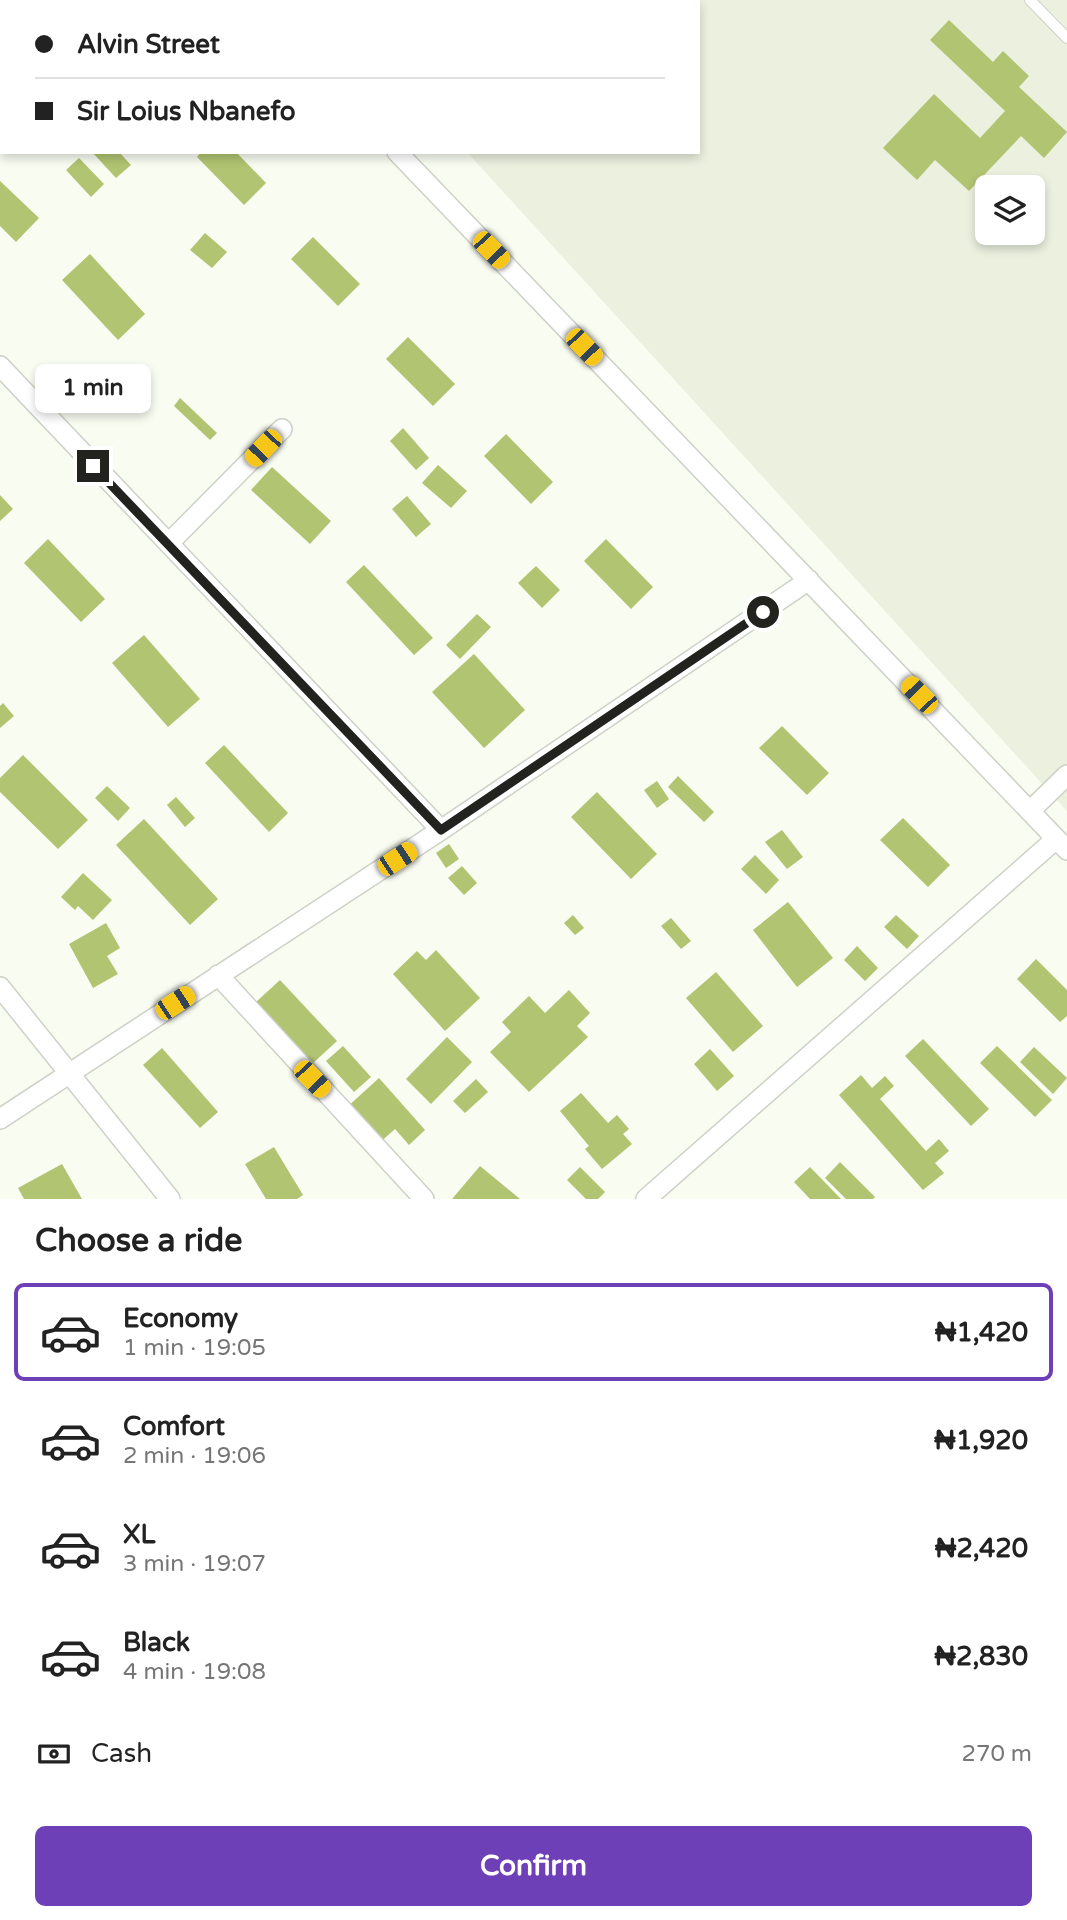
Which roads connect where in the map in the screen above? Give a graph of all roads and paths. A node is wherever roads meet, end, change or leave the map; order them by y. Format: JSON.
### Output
{"nodes":[{"id":1,"x":1030,"y":0,"type":"edge"},
{"id":2,"x":1067,"y":38,"type":"edge"},
{"id":3,"x":399,"y":154,"type":"edge"},
{"id":4,"x":0,"y":366,"type":"edge"},
{"id":5,"x":282,"y":429,"type":"dead end"},
{"id":6,"x":169,"y":543,"type":"junction"},
{"id":7,"x":809,"y":580,"type":"junction"},
{"id":8,"x":1067,"y":775,"type":"edge"},
{"id":9,"x":1030,"y":811,"type":"junction"},
{"id":10,"x":441,"y":830,"type":"junction"},
{"id":11,"x":1062,"y":844,"type":"edge"},
{"id":12,"x":218,"y":975,"type":"junction"},
{"id":13,"x":0,"y":987,"type":"edge"},
{"id":14,"x":70,"y":1072,"type":"junction"},
{"id":15,"x":0,"y":1119,"type":"edge"},
{"id":16,"x":170,"y":1199,"type":"edge"},
{"id":17,"x":424,"y":1199,"type":"edge"},
{"id":18,"x":646,"y":1199,"type":"edge"}],
"edges":[{"from":1,"to":2,"type":"lane"},
{"from":3,"to":7,"type":"street"},
{"from":4,"to":6,"type":"street"},
{"from":5,"to":6,"type":"street"},
{"from":6,"to":10,"type":"street"},
{"from":7,"to":9,"type":"street"},
{"from":7,"to":10,"type":"street"},
{"from":8,"to":9,"type":"street"},
{"from":9,"to":11,"type":"street"},
{"from":10,"to":12,"type":"street"},
{"from":11,"to":18,"type":"street"},
{"from":12,"to":14,"type":"street"},
{"from":12,"to":17,"type":"street"},
{"from":13,"to":14,"type":"street"},
{"from":14,"to":15,"type":"street"},
{"from":14,"to":16,"type":"street"}]}
